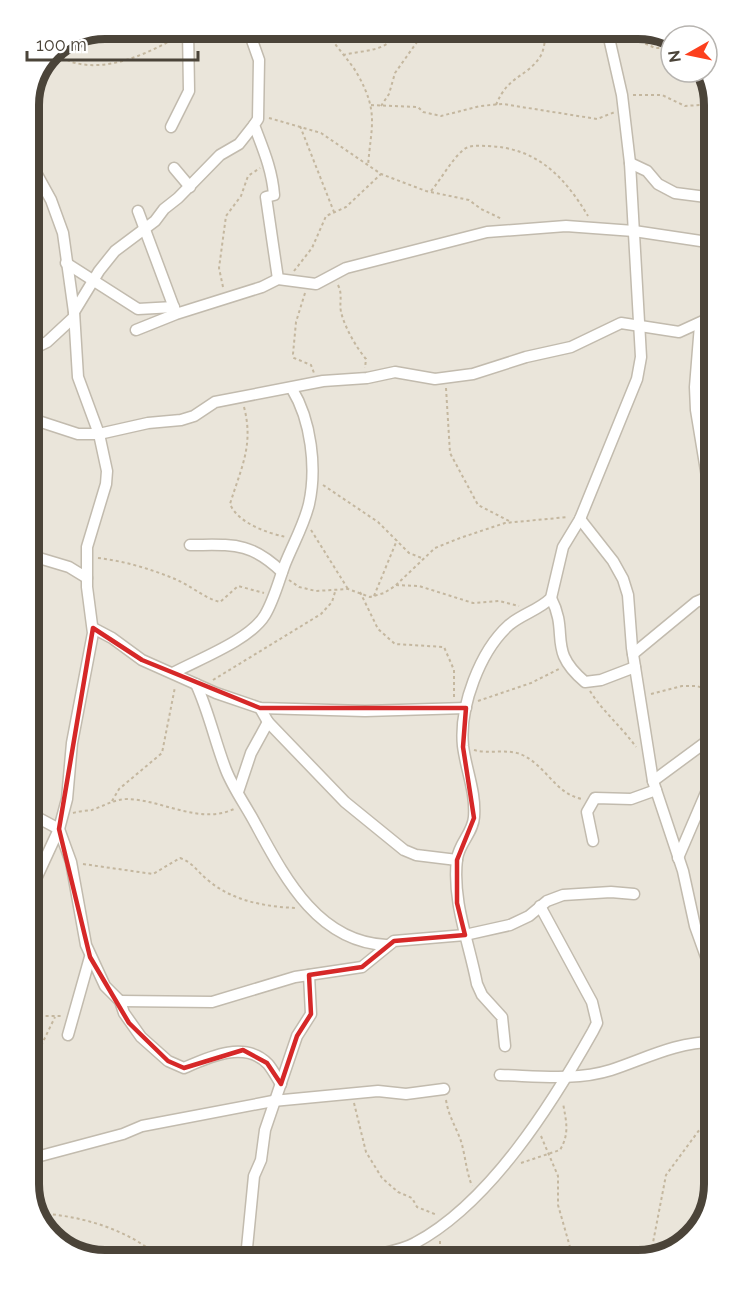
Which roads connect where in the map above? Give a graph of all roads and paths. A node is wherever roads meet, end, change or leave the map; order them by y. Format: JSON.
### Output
{"nodes":[{"id":1,"x":171,"y":39,"type":"edge"},
{"id":2,"x":188,"y":39,"type":"edge"},
{"id":3,"x":252,"y":39,"type":"edge"},
{"id":4,"x":332,"y":39,"type":"edge"},
{"id":5,"x":394,"y":39,"type":"edge"},
{"id":6,"x":414,"y":39,"type":"edge"},
{"id":7,"x":544,"y":39,"type":"edge"},
{"id":8,"x":609,"y":39,"type":"edge"},
{"id":9,"x":635,"y":39,"type":"edge"},
{"id":10,"x":659,"y":48,"type":"edge"},
{"id":11,"x":342,"y":55,"type":"junction"},
{"id":12,"x":62,"y":56,"type":"edge"},
{"id":13,"x":622,"y":95,"type":"junction"},
{"id":14,"x":371,"y":105,"type":"junction"},
{"id":15,"x":496,"y":105,"type":"junction"},
{"id":16,"x":704,"y":105,"type":"edge"},
{"id":17,"x":381,"y":106,"type":"junction"},
{"id":18,"x":623,"y":109,"type":"junction"},
{"id":19,"x":256,"y":120,"type":"junction"},
{"id":20,"x":300,"y":126,"type":"junction"},
{"id":21,"x":171,"y":127,"type":"dead end"},
{"id":22,"x":269,"y":162,"type":"junction"},
{"id":23,"x":630,"y":163,"type":"junction"},
{"id":24,"x":368,"y":166,"type":"junction"},
{"id":25,"x":174,"y":168,"type":"dead end"},
{"id":26,"x":381,"y":174,"type":"junction"},
{"id":27,"x":39,"y":178,"type":"edge"},
{"id":28,"x":190,"y":187,"type":"junction"},
{"id":29,"x":430,"y":192,"type":"junction"},
{"id":30,"x":704,"y":197,"type":"edge"},
{"id":31,"x":138,"y":211,"type":"dead end"},
{"id":32,"x":334,"y":212,"type":"junction"},
{"id":33,"x":596,"y":228,"type":"junction"},
{"id":34,"x":144,"y":229,"type":"junction"},
{"id":35,"x":517,"y":229,"type":"junction"},
{"id":36,"x":634,"y":231,"type":"junction"},
{"id":37,"x":704,"y":242,"type":"edge"},
{"id":38,"x":66,"y":263,"type":"junction"},
{"id":39,"x":284,"y":279,"type":"junction"},
{"id":40,"x":93,"y":281,"type":"junction"},
{"id":41,"x":324,"y":281,"type":"junction"},
{"id":42,"x":307,"y":285,"type":"junction"},
{"id":43,"x":227,"y":299,"type":"junction"},
{"id":44,"x":175,"y":311,"type":"junction"},
{"id":45,"x":74,"y":315,"type":"junction"},
{"id":46,"x":704,"y":322,"type":"edge"},
{"id":47,"x":700,"y":325,"type":"junction"},
{"id":48,"x":639,"y":326,"type":"junction"},
{"id":49,"x":136,"y":330,"type":"dead end"},
{"id":50,"x":39,"y":346,"type":"edge"},
{"id":51,"x":372,"y":377,"type":"junction"},
{"id":52,"x":445,"y":379,"type":"junction"},
{"id":53,"x":316,"y":382,"type":"junction"},
{"id":54,"x":292,"y":389,"type":"junction"},
{"id":55,"x":242,"y":398,"type":"junction"},
{"id":56,"x":39,"y":421,"type":"edge"},
{"id":57,"x":99,"y":434,"type":"junction"},
{"id":58,"x":704,"y":456,"type":"edge"},
{"id":59,"x":312,"y":478,"type":"junction"},
{"id":60,"x":581,"y":516,"type":"junction"},
{"id":61,"x":303,"y":522,"type":"junction"},
{"id":62,"x":511,"y":522,"type":"junction"},
{"id":63,"x":295,"y":539,"type":"junction"},
{"id":64,"x":397,"y":540,"type":"junction"},
{"id":65,"x":190,"y":545,"type":"dead end"},
{"id":66,"x":87,"y":557,"type":"junction"},
{"id":67,"x":39,"y":558,"type":"edge"},
{"id":68,"x":424,"y":559,"type":"junction"},
{"id":69,"x":282,"y":573,"type":"junction"},
{"id":70,"x":87,"y":578,"type":"junction"},
{"id":71,"x":395,"y":586,"type":"junction"},
{"id":72,"x":348,"y":589,"type":"junction"},
{"id":73,"x":335,"y":591,"type":"junction"},
{"id":74,"x":360,"y":591,"type":"junction"},
{"id":75,"x":272,"y":596,"type":"junction"},
{"id":76,"x":374,"y":596,"type":"junction"},
{"id":77,"x":551,"y":598,"type":"junction"},
{"id":78,"x":704,"y":599,"type":"edge"},
{"id":79,"x":533,"y":610,"type":"junction"},
{"id":80,"x":93,"y":628,"type":"junction"},
{"id":81,"x":633,"y":654,"type":"junction"},
{"id":82,"x":566,"y":664,"type":"junction"},
{"id":83,"x":635,"y":667,"type":"junction"},
{"id":84,"x":176,"y":674,"type":"junction"},
{"id":85,"x":585,"y":682,"type":"junction"},
{"id":86,"x":200,"y":685,"type":"junction"},
{"id":87,"x":704,"y":689,"type":"edge"},
{"id":88,"x":640,"y":697,"type":"junction"},
{"id":89,"x":467,"y":706,"type":"junction"},
{"id":90,"x":260,"y":708,"type":"junction"},
{"id":91,"x":453,"y":710,"type":"junction"},
{"id":92,"x":268,"y":722,"type":"junction"},
{"id":93,"x":704,"y":744,"type":"edge"},
{"id":94,"x":463,"y":747,"type":"junction"},
{"id":95,"x":650,"y":762,"type":"junction"},
{"id":96,"x":654,"y":785,"type":"junction"},
{"id":97,"x":238,"y":792,"type":"junction"},
{"id":98,"x":704,"y":797,"type":"edge"},
{"id":99,"x":112,"y":801,"type":"junction"},
{"id":100,"x":592,"y":801,"type":"junction"},
{"id":101,"x":245,"y":805,"type":"junction"},
{"id":102,"x":63,"y":816,"type":"junction"},
{"id":103,"x":39,"y":819,"type":"edge"},
{"id":104,"x":59,"y":829,"type":"junction"},
{"id":105,"x":593,"y":842,"type":"dead end"},
{"id":106,"x":678,"y":858,"type":"junction"},
{"id":107,"x":457,"y":860,"type":"junction"},
{"id":108,"x":71,"y":862,"type":"junction"},
{"id":109,"x":39,"y":871,"type":"edge"},
{"id":110,"x":634,"y":894,"type":"dead end"},
{"id":111,"x":540,"y":906,"type":"junction"},
{"id":112,"x":309,"y":909,"type":"junction"},
{"id":113,"x":465,"y":935,"type":"junction"},
{"id":114,"x":386,"y":945,"type":"junction"},
{"id":115,"x":704,"y":946,"type":"edge"},
{"id":116,"x":90,"y":957,"type":"junction"},
{"id":117,"x":309,"y":975,"type":"junction"},
{"id":118,"x":120,"y":1001,"type":"junction"},
{"id":119,"x":39,"y":1015,"type":"edge"},
{"id":120,"x":72,"y":1015,"type":"junction"},
{"id":121,"x":55,"y":1017,"type":"junction"},
{"id":122,"x":68,"y":1035,"type":"dead end"},
{"id":123,"x":704,"y":1042,"type":"edge"},
{"id":124,"x":506,"y":1046,"type":"dead end"},
{"id":125,"x":39,"y":1050,"type":"edge"},
{"id":126,"x":500,"y":1075,"type":"dead end"},
{"id":127,"x":562,"y":1082,"type":"junction"},
{"id":128,"x":281,"y":1084,"type":"junction"},
{"id":129,"x":444,"y":1089,"type":"joint"},
{"id":130,"x":353,"y":1094,"type":"junction"},
{"id":131,"x":273,"y":1101,"type":"junction"},
{"id":132,"x":537,"y":1122,"type":"junction"},
{"id":133,"x":704,"y":1124,"type":"edge"},
{"id":134,"x":548,"y":1154,"type":"junction"},
{"id":135,"x":39,"y":1156,"type":"edge"},
{"id":136,"x":504,"y":1166,"type":"junction"},
{"id":137,"x":476,"y":1194,"type":"junction"},
{"id":138,"x":47,"y":1215,"type":"edge"},
{"id":139,"x":450,"y":1219,"type":"junction"},
{"id":140,"x":440,"y":1229,"type":"junction"},
{"id":141,"x":652,"y":1248,"type":"edge"},
{"id":142,"x":150,"y":1250,"type":"edge"},
{"id":143,"x":247,"y":1250,"type":"edge"},
{"id":144,"x":393,"y":1250,"type":"edge"},
{"id":145,"x":440,"y":1250,"type":"edge"},
{"id":146,"x":571,"y":1250,"type":"edge"}],
"edges":[{"from":1,"to":12,"type":"path"},
{"from":2,"to":21,"type":"street"},
{"from":3,"to":19,"type":"street"},
{"from":4,"to":11,"type":"path"},
{"from":5,"to":11,"type":"path"},
{"from":6,"to":17,"type":"path"},
{"from":7,"to":15,"type":"path"},
{"from":8,"to":13,"type":"street"},
{"from":9,"to":10,"type":"path"},
{"from":11,"to":14,"type":"path"},
{"from":13,"to":16,"type":"path"},
{"from":13,"to":18,"type":"street"},
{"from":14,"to":17,"type":"path"},
{"from":14,"to":24,"type":"path"},
{"from":15,"to":17,"type":"path"},
{"from":15,"to":18,"type":"path"},
{"from":18,"to":23,"type":"street"},
{"from":19,"to":20,"type":"path"},
{"from":19,"to":22,"type":"street"},
{"from":19,"to":28,"type":"street"},
{"from":20,"to":24,"type":"path"},
{"from":20,"to":32,"type":"path"},
{"from":22,"to":39,"type":"street"},
{"from":22,"to":43,"type":"path"},
{"from":23,"to":30,"type":"street"},
{"from":23,"to":36,"type":"street"},
{"from":24,"to":26,"type":"path"},
{"from":25,"to":28,"type":"street"},
{"from":26,"to":29,"type":"path"},
{"from":26,"to":32,"type":"path"},
{"from":27,"to":38,"type":"street"},
{"from":28,"to":34,"type":"street"},
{"from":29,"to":33,"type":"path"},
{"from":29,"to":35,"type":"path"},
{"from":31,"to":34,"type":"street"},
{"from":32,"to":39,"type":"path"},
{"from":33,"to":35,"type":"street"},
{"from":33,"to":36,"type":"street"},
{"from":34,"to":40,"type":"street"},
{"from":34,"to":44,"type":"street"},
{"from":35,"to":41,"type":"street"},
{"from":36,"to":37,"type":"street"},
{"from":36,"to":48,"type":"street"},
{"from":38,"to":40,"type":"street"},
{"from":38,"to":45,"type":"street"},
{"from":39,"to":42,"type":"street"},
{"from":39,"to":43,"type":"street"},
{"from":40,"to":44,"type":"street"},
{"from":40,"to":45,"type":"street"},
{"from":41,"to":42,"type":"street"},
{"from":41,"to":51,"type":"path"},
{"from":42,"to":53,"type":"path"},
{"from":43,"to":44,"type":"street"},
{"from":44,"to":49,"type":"street"},
{"from":45,"to":50,"type":"street"},
{"from":45,"to":57,"type":"street"},
{"from":46,"to":47,"type":"street"},
{"from":47,"to":48,"type":"street"},
{"from":47,"to":58,"type":"street"},
{"from":48,"to":52,"type":"street"},
{"from":48,"to":60,"type":"street"},
{"from":51,"to":52,"type":"street"},
{"from":51,"to":53,"type":"street"},
{"from":52,"to":62,"type":"path"},
{"from":53,"to":54,"type":"street"},
{"from":54,"to":55,"type":"street"},
{"from":54,"to":59,"type":"street"},
{"from":55,"to":57,"type":"street"},
{"from":55,"to":63,"type":"path"},
{"from":56,"to":57,"type":"street"},
{"from":57,"to":66,"type":"street"},
{"from":59,"to":61,"type":"street"},
{"from":59,"to":64,"type":"path"},
{"from":60,"to":62,"type":"path"},
{"from":60,"to":77,"type":"street"},
{"from":60,"to":81,"type":"street"},
{"from":61,"to":63,"type":"street"},
{"from":61,"to":72,"type":"path"},
{"from":62,"to":68,"type":"path"},
{"from":63,"to":69,"type":"street"},
{"from":64,"to":68,"type":"path"},
{"from":64,"to":76,"type":"path"},
{"from":65,"to":69,"type":"street"},
{"from":66,"to":70,"type":"street"},
{"from":66,"to":75,"type":"path"},
{"from":67,"to":70,"type":"street"},
{"from":68,"to":71,"type":"path"},
{"from":69,"to":73,"type":"path"},
{"from":69,"to":75,"type":"street"},
{"from":70,"to":80,"type":"street"},
{"from":71,"to":76,"type":"path"},
{"from":71,"to":79,"type":"path"},
{"from":72,"to":73,"type":"path"},
{"from":72,"to":74,"type":"path"},
{"from":73,"to":86,"type":"path"},
{"from":74,"to":76,"type":"path"},
{"from":74,"to":91,"type":"path"},
{"from":75,"to":84,"type":"street"},
{"from":77,"to":79,"type":"street"},
{"from":77,"to":82,"type":"street"},
{"from":78,"to":81,"type":"street"},
{"from":79,"to":89,"type":"street"},
{"from":80,"to":84,"type":"street"},
{"from":80,"to":102,"type":"street"},
{"from":81,"to":83,"type":"street"},
{"from":82,"to":85,"type":"street"},
{"from":82,"to":89,"type":"path"},
{"from":83,"to":85,"type":"street"},
{"from":83,"to":88,"type":"street"},
{"from":84,"to":86,"type":"street"},
{"from":84,"to":99,"type":"path"},
{"from":85,"to":95,"type":"path"},
{"from":86,"to":90,"type":"street"},
{"from":86,"to":97,"type":"street"},
{"from":87,"to":88,"type":"path"},
{"from":88,"to":95,"type":"street"},
{"from":89,"to":91,"type":"street"},
{"from":89,"to":94,"type":"street"},
{"from":90,"to":91,"type":"street"},
{"from":90,"to":92,"type":"street"},
{"from":92,"to":97,"type":"street"},
{"from":92,"to":107,"type":"street"},
{"from":93,"to":96,"type":"street"},
{"from":94,"to":100,"type":"path"},
{"from":94,"to":107,"type":"street"},
{"from":95,"to":96,"type":"street"},
{"from":96,"to":100,"type":"street"},
{"from":96,"to":106,"type":"street"},
{"from":97,"to":101,"type":"street"},
{"from":98,"to":106,"type":"street"},
{"from":99,"to":101,"type":"path"},
{"from":99,"to":102,"type":"path"},
{"from":100,"to":105,"type":"street"},
{"from":101,"to":112,"type":"street"},
{"from":102,"to":104,"type":"street"},
{"from":103,"to":104,"type":"street"},
{"from":104,"to":108,"type":"street"},
{"from":104,"to":109,"type":"street"},
{"from":106,"to":115,"type":"street"},
{"from":107,"to":113,"type":"street"},
{"from":108,"to":112,"type":"path"},
{"from":108,"to":116,"type":"street"},
{"from":110,"to":111,"type":"street"},
{"from":111,"to":113,"type":"street"},
{"from":111,"to":127,"type":"street"},
{"from":112,"to":114,"type":"street"},
{"from":113,"to":114,"type":"street"},
{"from":113,"to":124,"type":"street"},
{"from":114,"to":117,"type":"street"},
{"from":116,"to":118,"type":"street"},
{"from":116,"to":120,"type":"street"},
{"from":117,"to":118,"type":"street"},
{"from":117,"to":128,"type":"street"},
{"from":118,"to":128,"type":"street"},
{"from":119,"to":121,"type":"path"},
{"from":120,"to":121,"type":"path"},
{"from":120,"to":122,"type":"street"},
{"from":121,"to":125,"type":"path"},
{"from":123,"to":127,"type":"street"},
{"from":126,"to":127,"type":"street"},
{"from":127,"to":132,"type":"street"},
{"from":127,"to":134,"type":"path"},
{"from":128,"to":131,"type":"street"},
{"from":129,"to":130,"type":"street"},
{"from":129,"to":137,"type":"path"},
{"from":130,"to":131,"type":"street"},
{"from":130,"to":139,"type":"path"},
{"from":131,"to":135,"type":"street"},
{"from":131,"to":143,"type":"street"},
{"from":132,"to":134,"type":"path"},
{"from":132,"to":136,"type":"street"},
{"from":133,"to":141,"type":"path"},
{"from":134,"to":136,"type":"path"},
{"from":134,"to":146,"type":"path"},
{"from":136,"to":137,"type":"street"},
{"from":137,"to":139,"type":"street"},
{"from":138,"to":142,"type":"path"},
{"from":139,"to":140,"type":"street"},
{"from":140,"to":144,"type":"street"},
{"from":140,"to":145,"type":"path"}]}
